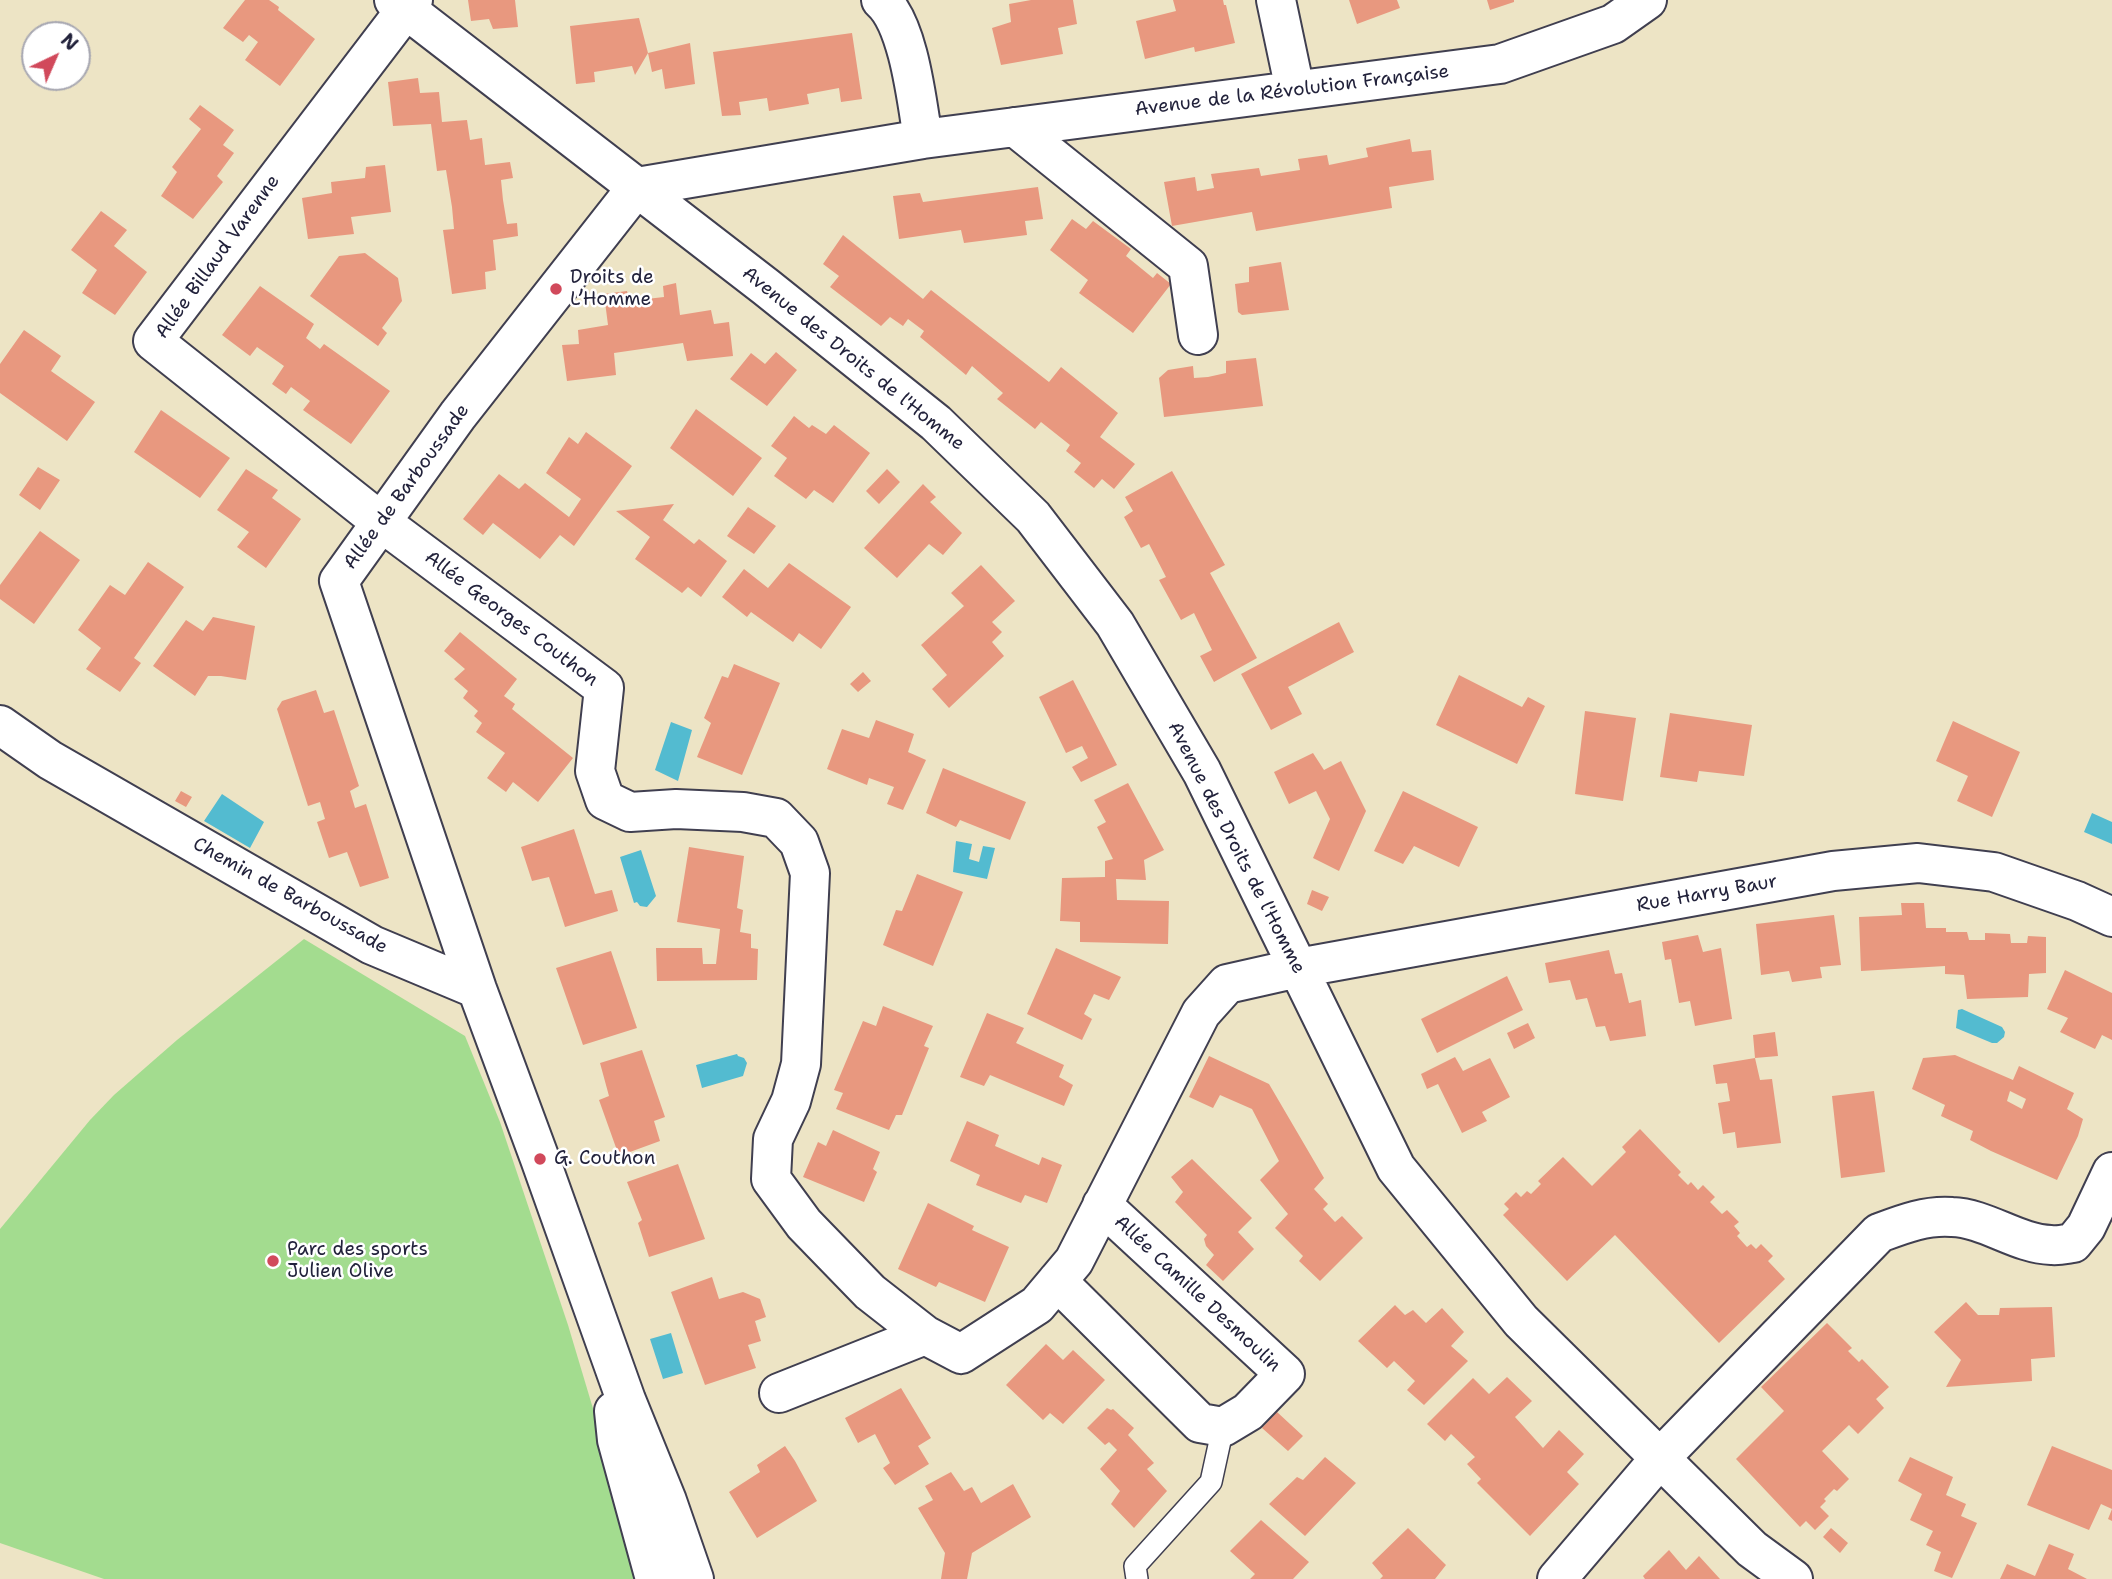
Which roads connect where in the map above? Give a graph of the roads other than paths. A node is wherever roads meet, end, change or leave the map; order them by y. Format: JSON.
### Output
{"nodes":[{"id":1,"x":881,"y":0,"type":"edge"},
{"id":2,"x":1276,"y":0,"type":"edge"},
{"id":3,"x":1647,"y":0,"type":"edge"},
{"id":4,"x":404,"y":3,"type":"edge"},
{"id":5,"x":1608,"y":12,"type":"edge"},
{"id":6,"x":1295,"y":90,"type":"junction"},
{"id":7,"x":1015,"y":127,"type":"junction"},
{"id":8,"x":923,"y":139,"type":"junction"},
{"id":9,"x":637,"y":187,"type":"junction"},
{"id":10,"x":1198,"y":335,"type":"dead end"},
{"id":11,"x":381,"y":522,"type":"junction"},
{"id":12,"x":0,"y":725,"type":"edge"},
{"id":13,"x":2112,"y":917,"type":"edge"},
{"id":14,"x":1298,"y":968,"type":"junction"},
{"id":15,"x":477,"y":989,"type":"junction"},
{"id":16,"x":2112,"y":1172,"type":"edge"},
{"id":17,"x":1102,"y":1205,"type":"junction"},
{"id":18,"x":1057,"y":1282,"type":"junction"},
{"id":19,"x":925,"y":1335,"type":"junction"},
{"id":20,"x":607,"y":1346,"type":"junction"},
{"id":21,"x":961,"y":1354,"type":"joint"},
{"id":22,"x":779,"y":1393,"type":"dead end"},
{"id":23,"x":1223,"y":1427,"type":"junction"},
{"id":24,"x":1661,"y":1457,"type":"junction"},
{"id":25,"x":654,"y":1579,"type":"edge"},
{"id":26,"x":694,"y":1579,"type":"edge"},
{"id":27,"x":1137,"y":1579,"type":"edge"},
{"id":28,"x":1557,"y":1579,"type":"edge"},
{"id":29,"x":1793,"y":1579,"type":"edge"}],
"edges":[{"from":1,"to":8,"type":"street"},
{"from":2,"to":6,"type":"street"},
{"from":3,"to":5,"type":"street","name":"Avenue de la Révolution Française"},
{"from":4,"to":9,"type":"street","name":"Avenue des Droits de l'Homme"},
{"from":4,"to":11,"type":"street","name":"Allée Billaud Varenne"},
{"from":5,"to":6,"type":"street","name":"Avenue de la Révolution Française"},
{"from":6,"to":7,"type":"street","name":"Avenue de la Révolution Française"},
{"from":7,"to":8,"type":"street","name":"Avenue de la Révolution Française"},
{"from":7,"to":10,"type":"street"},
{"from":8,"to":9,"type":"street","name":"Avenue de la Révolution Française"},
{"from":9,"to":11,"type":"street","name":"Allée de Barboussade"},
{"from":9,"to":14,"type":"street","name":"Avenue des Droits de l'Homme"},
{"from":11,"to":15,"type":"street","name":"Allée de Barboussade"},
{"from":11,"to":19,"type":"street","name":"Allée Georges Couthon"},
{"from":12,"to":15,"type":"street","name":"Chemin de Barboussade"},
{"from":13,"to":14,"type":"street","name":"Rue Harry Baur"},
{"from":14,"to":17,"type":"street","name":"Allée Camille Desmoulin"},
{"from":14,"to":24,"type":"street","name":"Avenue des Droits de l'Homme"},
{"from":15,"to":20,"type":"street"},
{"from":16,"to":24,"type":"street"},
{"from":17,"to":18,"type":"street","name":"Allée Camille Desmoulin"},
{"from":17,"to":23,"type":"street","name":"Allée Camille Desmoulin"},
{"from":18,"to":21,"type":"street","name":"Allée Camille Desmoulin"},
{"from":18,"to":23,"type":"street"},
{"from":19,"to":21,"type":"street","name":"Allée Georges Couthon"},
{"from":19,"to":22,"type":"street"},
{"from":20,"to":25,"type":"street"},
{"from":20,"to":26,"type":"street"},
{"from":23,"to":27,"type":"lane"},
{"from":24,"to":28,"type":"street"},
{"from":24,"to":29,"type":"street","name":"Avenue des Droits de l'Homme"}]}
